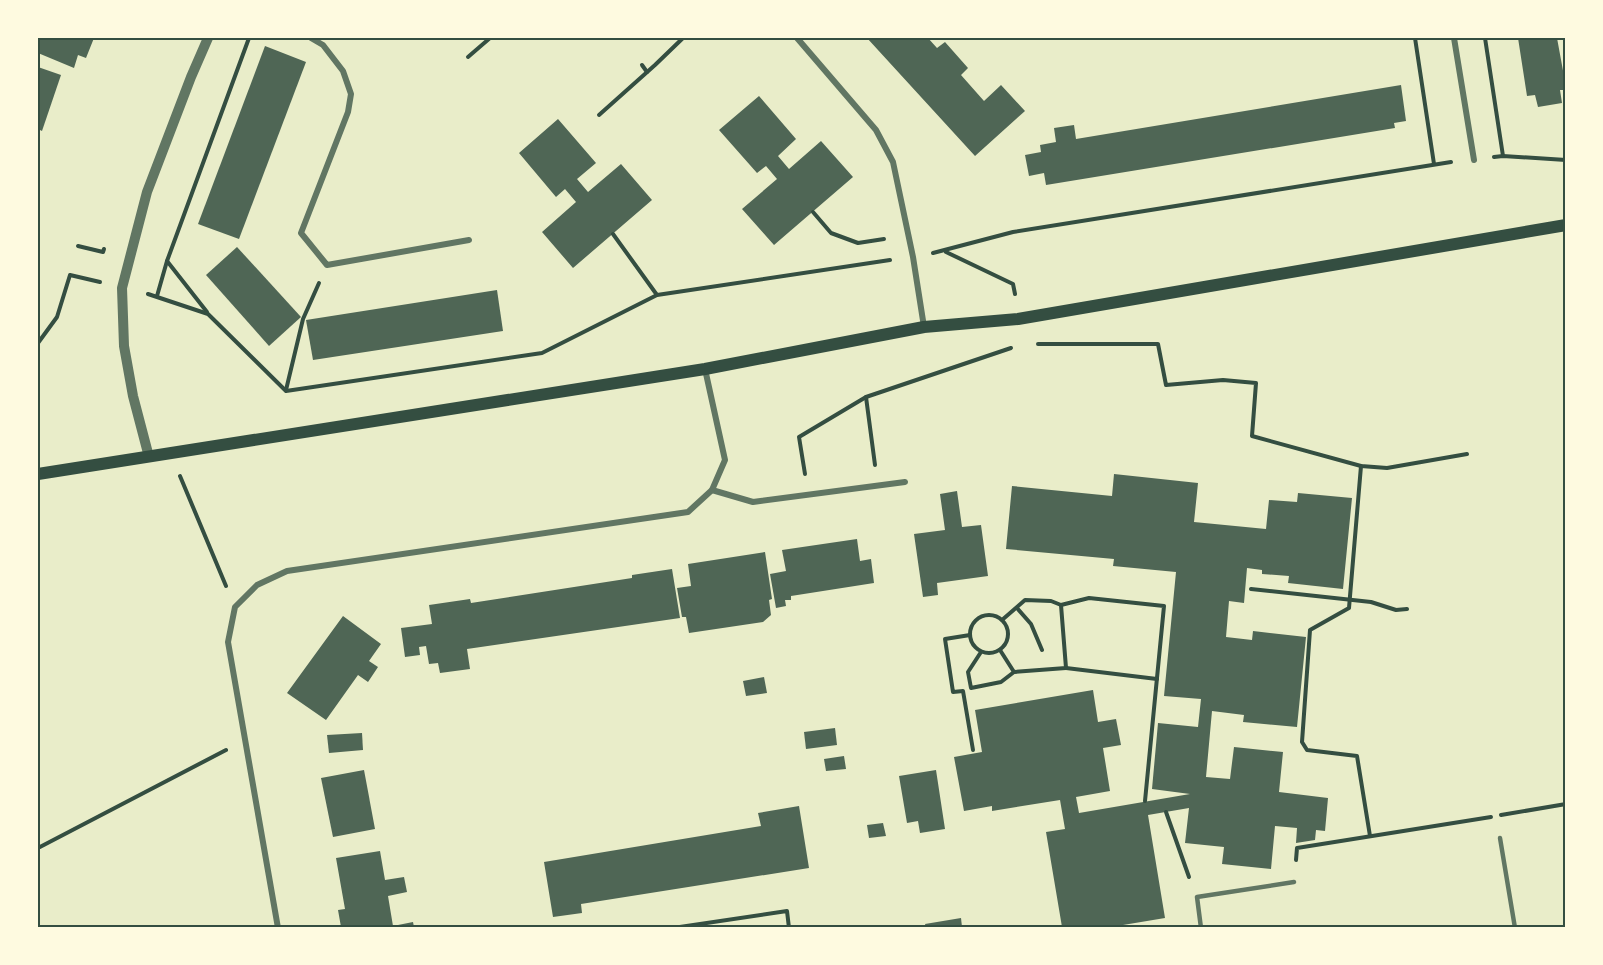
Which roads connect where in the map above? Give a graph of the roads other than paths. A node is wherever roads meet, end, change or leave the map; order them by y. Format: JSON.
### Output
{"nodes":[{"id":1,"x":208,"y":38,"type":"edge"},
{"id":2,"x":311,"y":38,"type":"edge"},
{"id":3,"x":797,"y":38,"type":"edge"},
{"id":4,"x":1454,"y":38,"type":"edge"},
{"id":5,"x":1474,"y":160,"type":"road end"},
{"id":6,"x":1566,"y":225,"type":"edge"},
{"id":7,"x":469,"y":240,"type":"dead end"},
{"id":8,"x":924,"y":327,"type":"junction"},
{"id":9,"x":705,"y":369,"type":"junction"},
{"id":10,"x":148,"y":457,"type":"junction"},
{"id":11,"x":38,"y":474,"type":"edge"},
{"id":12,"x":905,"y":482,"type":"dead end"},
{"id":13,"x":712,"y":490,"type":"junction"},
{"id":14,"x":1500,"y":838,"type":"dead end"},
{"id":15,"x":1294,"y":882,"type":"road end"},
{"id":16,"x":278,"y":927,"type":"edge"},
{"id":17,"x":1202,"y":927,"type":"edge"},
{"id":18,"x":1515,"y":927,"type":"edge"}],
"edges":[{"from":1,"to":10,"type":"street"},
{"from":2,"to":7,"type":"street"},
{"from":3,"to":8,"type":"street"},
{"from":4,"to":5,"type":"street"},
{"from":6,"to":8,"type":"main road"},
{"from":8,"to":9,"type":"main road"},
{"from":9,"to":10,"type":"main road"},
{"from":9,"to":13,"type":"street"},
{"from":10,"to":11,"type":"main road"},
{"from":12,"to":13,"type":"street"},
{"from":13,"to":16,"type":"street"},
{"from":14,"to":18,"type":"lane"},
{"from":15,"to":17,"type":"lane"}]}
